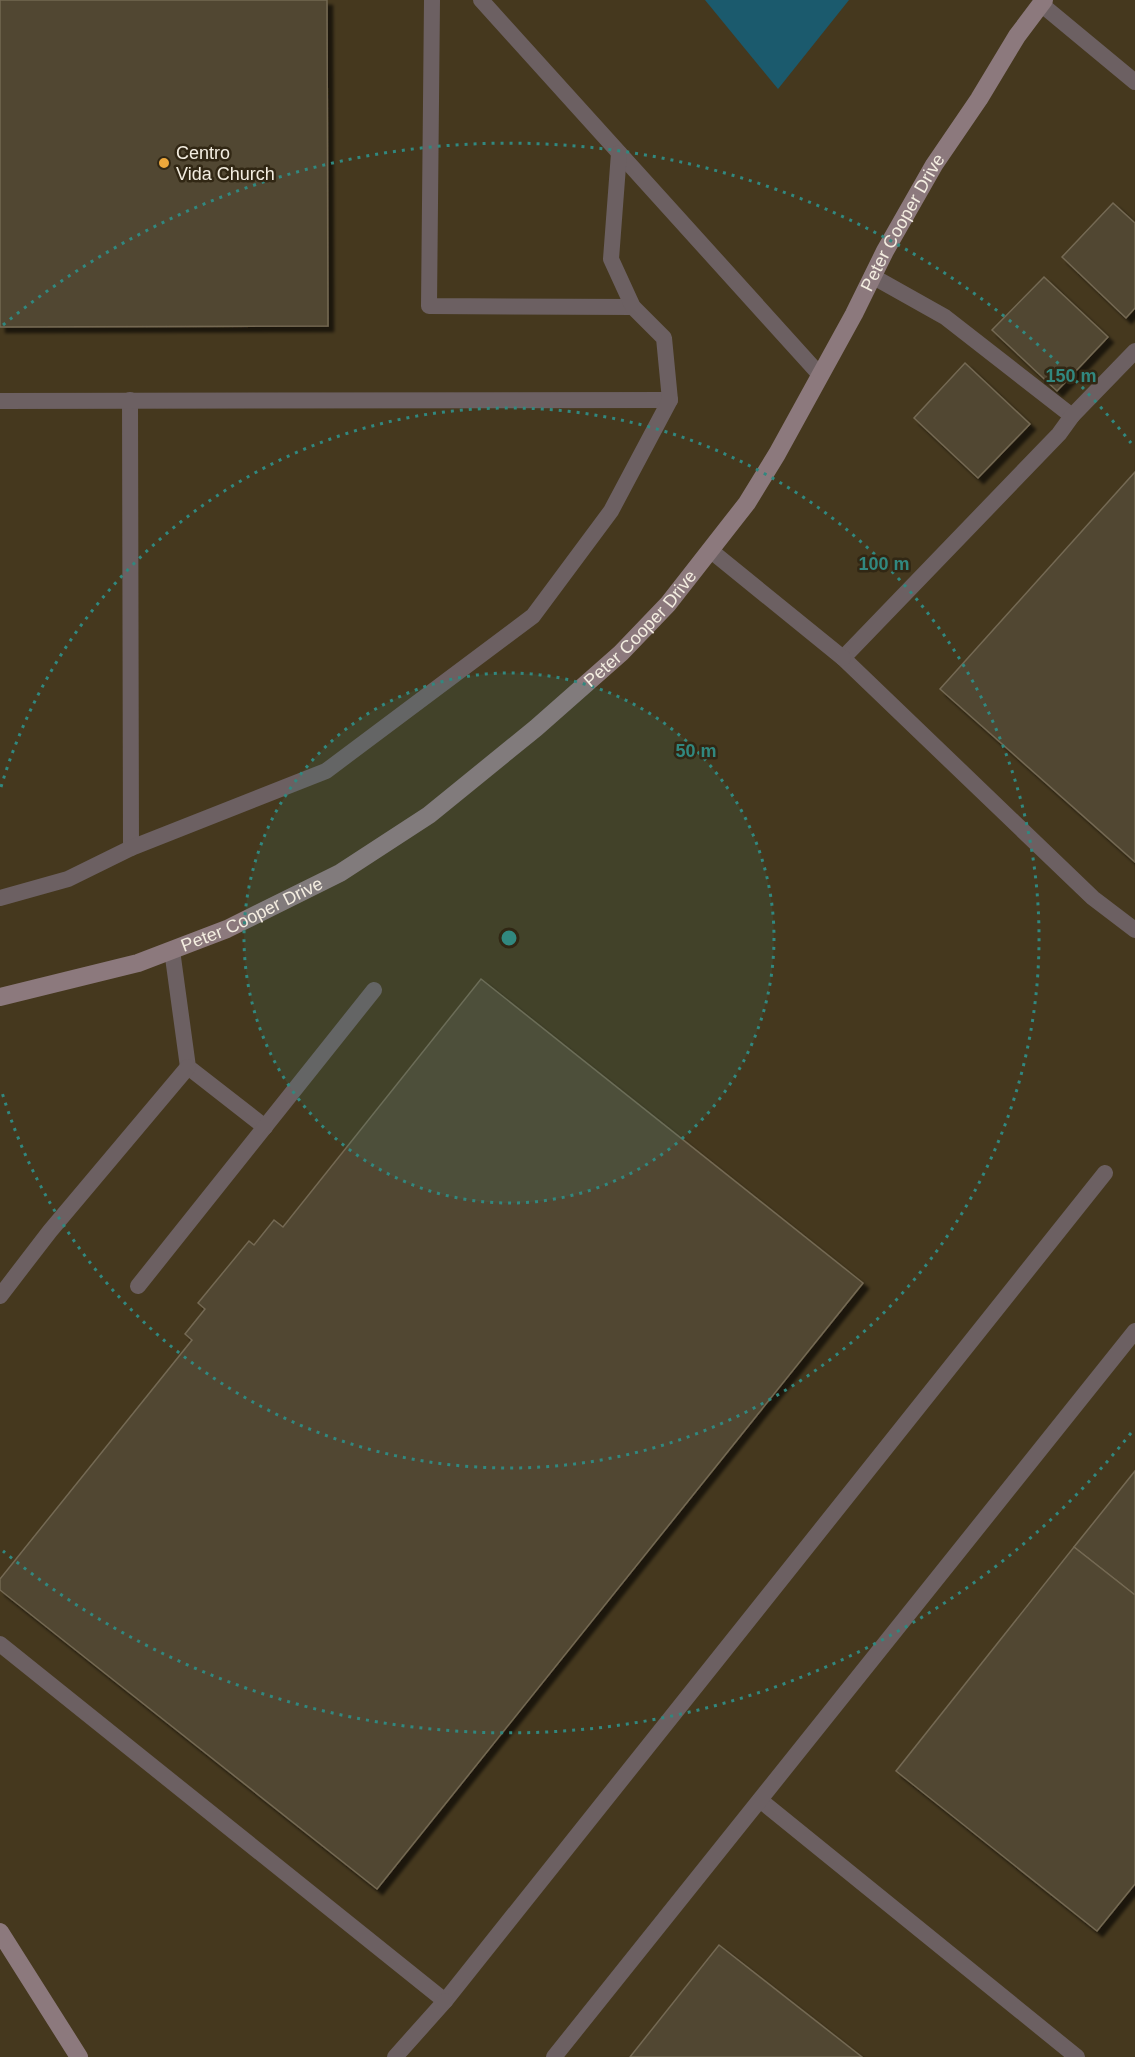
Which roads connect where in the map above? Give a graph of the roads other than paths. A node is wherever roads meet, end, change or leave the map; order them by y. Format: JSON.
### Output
{"nodes":[{"id":1,"x":432,"y":0,"type":"edge"},
{"id":2,"x":481,"y":0,"type":"edge"},
{"id":3,"x":1042,"y":2,"type":"edge"},
{"id":4,"x":1135,"y":82,"type":"edge"},
{"id":5,"x":619,"y":153,"type":"junction"},
{"id":6,"x":872,"y":276,"type":"junction"},
{"id":7,"x":633,"y":307,"type":"junction"},
{"id":8,"x":1135,"y":351,"type":"edge"},
{"id":9,"x":820,"y":375,"type":"junction"},
{"id":10,"x":130,"y":400,"type":"junction"},
{"id":11,"x":670,"y":400,"type":"junction"},
{"id":12,"x":0,"y":401,"type":"edge"},
{"id":13,"x":1072,"y":416,"type":"junction"},
{"id":14,"x":710,"y":550,"type":"junction"},
{"id":15,"x":843,"y":658,"type":"junction"},
{"id":16,"x":131,"y":848,"type":"junction"},
{"id":17,"x":0,"y":898,"type":"edge"},
{"id":18,"x":1135,"y":930,"type":"edge"},
{"id":19,"x":172,"y":950,"type":"junction"},
{"id":20,"x":374,"y":990,"type":"dead end"},
{"id":21,"x":0,"y":998,"type":"edge"},
{"id":22,"x":188,"y":1066,"type":"junction"},
{"id":23,"x":265,"y":1127,"type":"junction"},
{"id":24,"x":1105,"y":1173,"type":"dead end"},
{"id":25,"x":138,"y":1286,"type":"dead end"},
{"id":26,"x":0,"y":1296,"type":"edge"},
{"id":27,"x":1135,"y":1331,"type":"edge"},
{"id":28,"x":0,"y":1644,"type":"edge"},
{"id":29,"x":760,"y":1800,"type":"junction"},
{"id":30,"x":0,"y":1932,"type":"edge"},
{"id":31,"x":445,"y":2001,"type":"junction"},
{"id":32,"x":78,"y":2057,"type":"edge"},
{"id":33,"x":395,"y":2057,"type":"edge"},
{"id":34,"x":554,"y":2057,"type":"edge"},
{"id":35,"x":1077,"y":2057,"type":"edge"}],
"edges":[{"from":1,"to":7,"type":"lane"},
{"from":2,"to":5,"type":"lane"},
{"from":3,"to":4,"type":"lane"},
{"from":3,"to":6,"type":"street","name":"Peter Cooper Drive"},
{"from":5,"to":7,"type":"lane"},
{"from":5,"to":9,"type":"lane"},
{"from":6,"to":9,"type":"street","name":"Peter Cooper Drive"},
{"from":6,"to":13,"type":"lane"},
{"from":7,"to":11,"type":"lane"},
{"from":8,"to":13,"type":"lane"},
{"from":9,"to":14,"type":"street","name":"Peter Cooper Drive"},
{"from":10,"to":11,"type":"lane"},
{"from":10,"to":12,"type":"lane"},
{"from":10,"to":16,"type":"lane"},
{"from":11,"to":16,"type":"lane"},
{"from":13,"to":15,"type":"lane"},
{"from":14,"to":15,"type":"lane"},
{"from":14,"to":19,"type":"street","name":"Peter Cooper Drive"},
{"from":15,"to":18,"type":"lane"},
{"from":16,"to":17,"type":"lane"},
{"from":19,"to":21,"type":"street","name":"Peter Cooper Drive"},
{"from":19,"to":22,"type":"lane"},
{"from":20,"to":23,"type":"lane"},
{"from":22,"to":23,"type":"lane"},
{"from":22,"to":26,"type":"lane"},
{"from":23,"to":25,"type":"lane"},
{"from":24,"to":31,"type":"lane"},
{"from":27,"to":29,"type":"lane"},
{"from":28,"to":31,"type":"lane"},
{"from":29,"to":34,"type":"lane"},
{"from":29,"to":35,"type":"lane"},
{"from":30,"to":32,"type":"street"},
{"from":31,"to":33,"type":"lane"}]}
